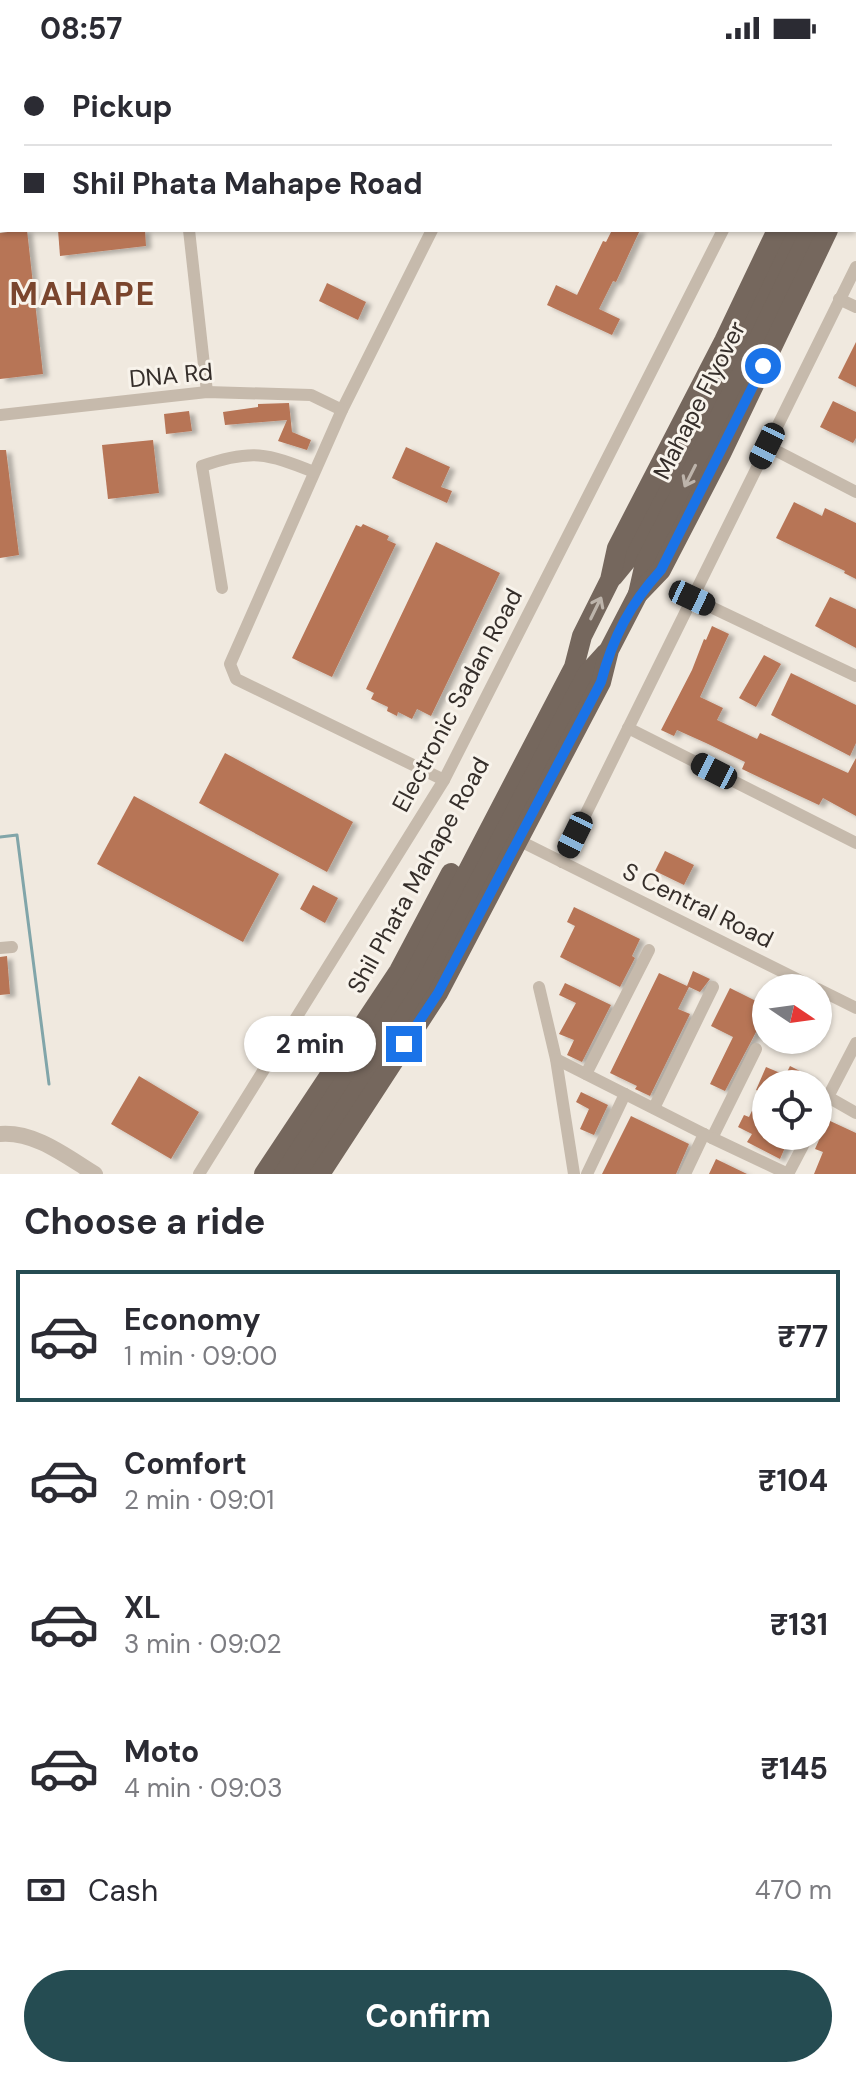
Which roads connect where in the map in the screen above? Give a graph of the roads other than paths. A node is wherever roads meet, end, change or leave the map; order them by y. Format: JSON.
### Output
{"nodes":[{"id":1,"x":189,"y":232,"type":"edge"},
{"id":2,"x":431,"y":232,"type":"edge"},
{"id":3,"x":722,"y":232,"type":"edge"},
{"id":4,"x":776,"y":232,"type":"edge"},
{"id":5,"x":793,"y":232,"type":"edge"},
{"id":6,"x":810,"y":232,"type":"edge"},
{"id":7,"x":827,"y":232,"type":"edge"},
{"id":8,"x":856,"y":267,"type":"edge"},
{"id":9,"x":839,"y":299,"type":"junction"},
{"id":10,"x":856,"y":307,"type":"edge"},
{"id":11,"x":207,"y":392,"type":"junction"},
{"id":12,"x":342,"y":410,"type":"junction"},
{"id":13,"x":0,"y":415,"type":"edge"},
{"id":14,"x":767,"y":446,"type":"junction"},
{"id":15,"x":314,"y":472,"type":"junction"},
{"id":16,"x":856,"y":492,"type":"edge"},
{"id":17,"x":638,"y":559,"type":"junction"},
{"id":18,"x":610,"y":580,"type":"junction"},
{"id":19,"x":222,"y":588,"type":"dead end"},
{"id":20,"x":638,"y":594,"type":"junction"},
{"id":21,"x":692,"y":598,"type":"junction"},
{"id":22,"x":582,"y":636,"type":"junction"},
{"id":23,"x":609,"y":650,"type":"junction"},
{"id":24,"x":581,"y":671,"type":"junction"},
{"id":25,"x":856,"y":676,"type":"edge"},
{"id":26,"x":628,"y":728,"type":"junction"},
{"id":27,"x":444,"y":780,"type":"junction"},
{"id":28,"x":518,"y":840,"type":"junction"},
{"id":29,"x":856,"y":843,"type":"edge"},
{"id":30,"x":562,"y":862,"type":"junction"},
{"id":31,"x":649,"y":950,"type":"dead end"},
{"id":32,"x":787,"y":974,"type":"edge"},
{"id":33,"x":539,"y":987,"type":"dead end"},
{"id":34,"x":713,"y":987,"type":"dead end"},
{"id":35,"x":832,"y":996,"type":"edge"},
{"id":36,"x":856,"y":1008,"type":"edge"},
{"id":37,"x":856,"y":1043,"type":"edge"},
{"id":38,"x":753,"y":1054,"type":"edge"},
{"id":39,"x":556,"y":1059,"type":"junction"},
{"id":40,"x":586,"y":1074,"type":"junction"},
{"id":41,"x":832,"y":1089,"type":"edge"},
{"id":42,"x":625,"y":1094,"type":"junction"},
{"id":43,"x":832,"y":1099,"type":"edge"},
{"id":44,"x":654,"y":1108,"type":"junction"},
{"id":45,"x":856,"y":1113,"type":"edge"},
{"id":46,"x":0,"y":1134,"type":"edge"},
{"id":47,"x":708,"y":1136,"type":"junction"},
{"id":48,"x":801,"y":1150,"type":"edge"},
{"id":49,"x":574,"y":1170,"type":"edge"},
{"id":50,"x":95,"y":1174,"type":"edge"},
{"id":51,"x":199,"y":1174,"type":"edge"},
{"id":52,"x":264,"y":1174,"type":"edge"},
{"id":53,"x":284,"y":1174,"type":"edge"},
{"id":54,"x":303,"y":1174,"type":"edge"},
{"id":55,"x":320,"y":1174,"type":"edge"},
{"id":56,"x":560,"y":1174,"type":"edge"},
{"id":57,"x":587,"y":1174,"type":"edge"},
{"id":58,"x":685,"y":1174,"type":"edge"},
{"id":59,"x":788,"y":1174,"type":"edge"}],
"edges":[{"from":1,"to":11,"type":"street"},
{"from":2,"to":12,"type":"street"},
{"from":3,"to":27,"type":"street","name":"Electronic Sadan Road"},
{"from":4,"to":18,"type":"main road"},
{"from":5,"to":17,"type":"main road","name":"Mahape Flyover"},
{"from":6,"to":17,"type":"main road","name":"Mahape Flyover","one_way":true},
{"from":7,"to":20,"type":"main road"},
{"from":8,"to":9,"type":"street"},
{"from":9,"to":10,"type":"street"},
{"from":9,"to":14,"type":"street"},
{"from":11,"to":12,"type":"street","name":"DNA Rd"},
{"from":11,"to":13,"type":"street","name":"DNA Rd"},
{"from":12,"to":15,"type":"street"},
{"from":14,"to":16,"type":"street"},
{"from":14,"to":21,"type":"street"},
{"from":15,"to":19,"type":"street"},
{"from":15,"to":27,"type":"street"},
{"from":17,"to":18,"type":"main road","name":"Mahape Flyover"},
{"from":17,"to":20,"type":"main road","name":"Mahape Flyover"},
{"from":22,"to":18,"type":"main road","one_way":true},
{"from":20,"to":23,"type":"main road"},
{"from":21,"to":25,"type":"street"},
{"from":21,"to":26,"type":"street"},
{"from":22,"to":24,"type":"main road"},
{"from":22,"to":52,"type":"main road","name":"Shil Phata Mahape Road"},
{"from":23,"to":24,"type":"main road"},
{"from":23,"to":28,"type":"main road"},
{"from":24,"to":53,"type":"main road"},
{"from":24,"to":54,"type":"main road"},
{"from":26,"to":29,"type":"street"},
{"from":26,"to":30,"type":"street"},
{"from":27,"to":51,"type":"street","name":"Electronic Sadan Road"},
{"from":28,"to":30,"type":"street","name":"S Central Road"},
{"from":28,"to":55,"type":"main road"},
{"from":30,"to":32,"type":"street","name":"S Central Road"},
{"from":31,"to":40,"type":"street"},
{"from":33,"to":39,"type":"street"},
{"from":34,"to":44,"type":"street"},
{"from":35,"to":36,"type":"street","name":"S Central Road"},
{"from":37,"to":41,"type":"street"},
{"from":38,"to":47,"type":"street"},
{"from":39,"to":40,"type":"street"},
{"from":39,"to":49,"type":"street"},
{"from":40,"to":42,"type":"street"},
{"from":42,"to":44,"type":"street"},
{"from":42,"to":57,"type":"street"},
{"from":43,"to":45,"type":"street"},
{"from":44,"to":47,"type":"street"},
{"from":46,"to":50,"type":"street"},
{"from":47,"to":58,"type":"street"},
{"from":47,"to":59,"type":"street"},
{"from":48,"to":59,"type":"street"},
{"from":49,"to":56,"type":"street"}]}
